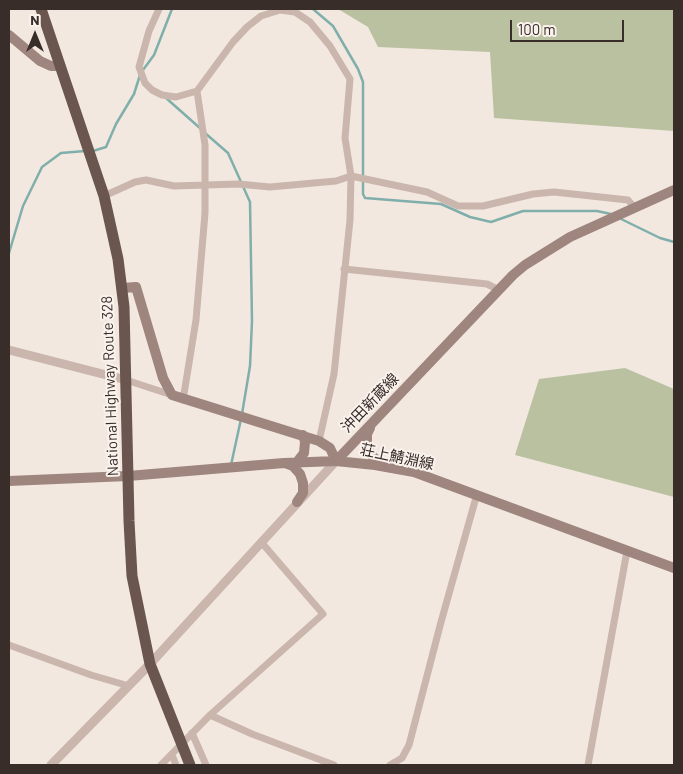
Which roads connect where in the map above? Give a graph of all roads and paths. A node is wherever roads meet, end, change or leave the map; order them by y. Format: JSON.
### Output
{"nodes":[{"id":1,"x":41,"y":9,"type":"edge"},
{"id":2,"x":158,"y":9,"type":"edge"},
{"id":3,"x":9,"y":34,"type":"edge"},
{"id":4,"x":60,"y":66,"type":"junction"},
{"id":5,"x":197,"y":91,"type":"junction"},
{"id":6,"x":350,"y":176,"type":"junction"},
{"id":7,"x":205,"y":185,"type":"junction"},
{"id":8,"x":674,"y":190,"type":"edge"},
{"id":9,"x":104,"y":196,"type":"junction"},
{"id":10,"x":635,"y":208,"type":"junction"},
{"id":11,"x":344,"y":269,"type":"junction"},
{"id":12,"x":122,"y":288,"type":"junction"},
{"id":13,"x":499,"y":290,"type":"junction"},
{"id":14,"x":9,"y":350,"type":"edge"},
{"id":15,"x":126,"y":380,"type":"junction"},
{"id":16,"x":172,"y":395,"type":"junction"},
{"id":17,"x":183,"y":400,"type":"junction"},
{"id":18,"x":372,"y":422,"type":"junction"},
{"id":19,"x":302,"y":435,"type":"junction"},
{"id":20,"x":319,"y":441,"type":"junction"},
{"id":21,"x":336,"y":461,"type":"junction"},
{"id":22,"x":297,"y":462,"type":"junction"},
{"id":23,"x":284,"y":463,"type":"junction"},
{"id":24,"x":388,"y":468,"type":"junction"},
{"id":25,"x":128,"y":476,"type":"junction"},
{"id":26,"x":9,"y":481,"type":"edge"},
{"id":27,"x":477,"y":494,"type":"junction"},
{"id":28,"x":297,"y":502,"type":"junction"},
{"id":29,"x":262,"y":543,"type":"junction"},
{"id":30,"x":627,"y":552,"type":"junction"},
{"id":31,"x":674,"y":568,"type":"edge"},
{"id":32,"x":9,"y":645,"type":"edge"},
{"id":33,"x":150,"y":664,"type":"junction"},
{"id":34,"x":129,"y":686,"type":"junction"},
{"id":35,"x":210,"y":715,"type":"junction"},
{"id":36,"x":192,"y":733,"type":"junction"},
{"id":37,"x":181,"y":746,"type":"junction"},
{"id":38,"x":172,"y":755,"type":"junction"},
{"id":39,"x":51,"y":765,"type":"edge"},
{"id":40,"x":162,"y":765,"type":"edge"},
{"id":41,"x":176,"y":765,"type":"edge"},
{"id":42,"x":190,"y":765,"type":"edge"},
{"id":43,"x":206,"y":765,"type":"edge"},
{"id":44,"x":334,"y":765,"type":"edge"},
{"id":45,"x":390,"y":765,"type":"edge"},
{"id":46,"x":588,"y":765,"type":"edge"}],
"edges":[{"from":1,"to":4,"type":"highway","name":"National Highway Route 328"},
{"from":2,"to":5,"type":"street"},
{"from":3,"to":4,"type":"main road"},
{"from":4,"to":9,"type":"highway","name":"National Highway Route 328"},
{"from":5,"to":6,"type":"street"},
{"from":5,"to":7,"type":"street"},
{"from":6,"to":7,"type":"street"},
{"from":6,"to":10,"type":"street"},
{"from":6,"to":11,"type":"street"},
{"from":7,"to":9,"type":"street"},
{"from":7,"to":17,"type":"street"},
{"from":8,"to":10,"type":"main road","name":"沖田新蔵線"},
{"from":9,"to":12,"type":"highway","name":"National Highway Route 328"},
{"from":10,"to":13,"type":"main road","name":"沖田新蔵線"},
{"from":11,"to":13,"type":"street"},
{"from":11,"to":20,"type":"street"},
{"from":12,"to":15,"type":"highway","name":"National Highway Route 328"},
{"from":12,"to":16,"type":"main road"},
{"from":13,"to":18,"type":"main road","name":"沖田新蔵線"},
{"from":14,"to":15,"type":"street"},
{"from":15,"to":16,"type":"street"},
{"from":15,"to":25,"type":"highway","name":"National Highway Route 328"},
{"from":16,"to":17,"type":"main road"},
{"from":17,"to":19,"type":"main road"},
{"from":18,"to":21,"type":"main road","name":"沖田新蔵線"},
{"from":18,"to":24,"type":"main road"},
{"from":19,"to":20,"type":"main road"},
{"from":19,"to":22,"type":"main road"},
{"from":20,"to":21,"type":"main road"},
{"from":21,"to":22,"type":"main road","name":"荘上鯖淵線"},
{"from":21,"to":24,"type":"main road","name":"荘上鯖淵線"},
{"from":21,"to":28,"type":"street"},
{"from":22,"to":23,"type":"main road","name":"荘上鯖淵線"},
{"from":23,"to":25,"type":"main road","name":"荘上鯖淵線"},
{"from":23,"to":28,"type":"main road"},
{"from":24,"to":27,"type":"main road","name":"荘上鯖淵線"},
{"from":25,"to":26,"type":"main road","name":"荘上鯖淵線"},
{"from":25,"to":33,"type":"highway","name":"National Highway Route 328"},
{"from":27,"to":30,"type":"main road","name":"荘上鯖淵線"},
{"from":27,"to":45,"type":"street"},
{"from":28,"to":29,"type":"street"},
{"from":29,"to":33,"type":"street"},
{"from":29,"to":35,"type":"street"},
{"from":30,"to":31,"type":"main road","name":"荘上鯖淵線"},
{"from":30,"to":46,"type":"street"},
{"from":32,"to":34,"type":"street"},
{"from":33,"to":34,"type":"street"},
{"from":33,"to":37,"type":"highway","name":"National Highway Route 328"},
{"from":34,"to":39,"type":"street"},
{"from":35,"to":36,"type":"street"},
{"from":35,"to":44,"type":"street"},
{"from":36,"to":37,"type":"street"},
{"from":36,"to":43,"type":"street"},
{"from":37,"to":38,"type":"street"},
{"from":37,"to":42,"type":"highway","name":"National Highway Route 328"},
{"from":38,"to":40,"type":"street"},
{"from":38,"to":41,"type":"street"}]}
